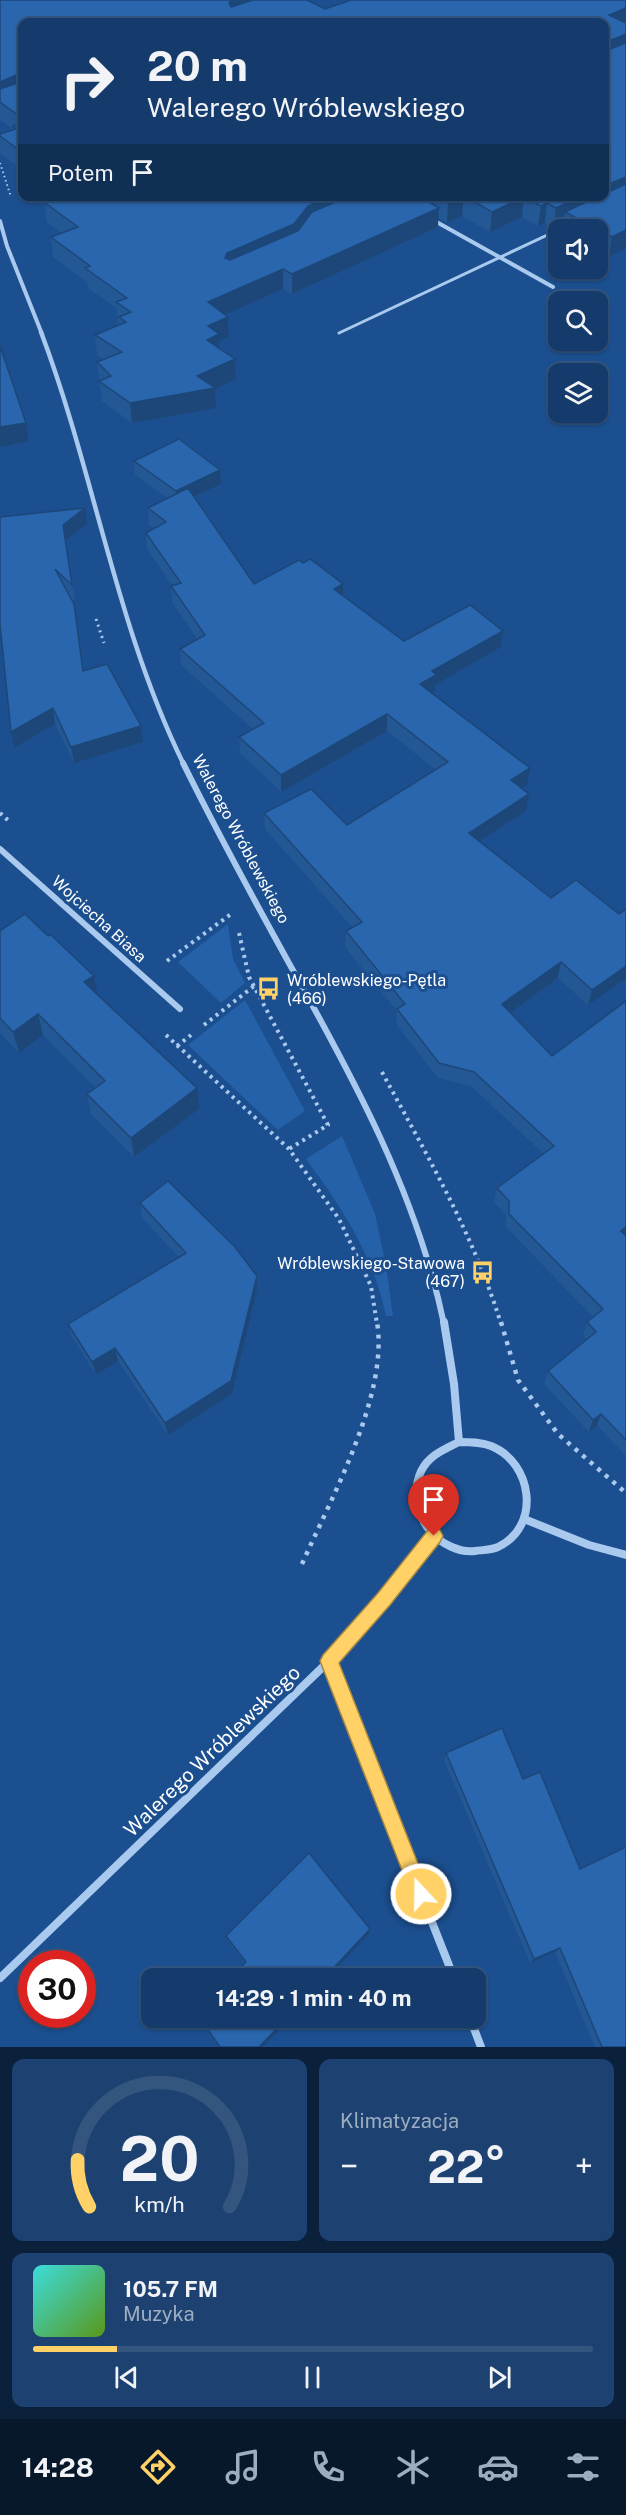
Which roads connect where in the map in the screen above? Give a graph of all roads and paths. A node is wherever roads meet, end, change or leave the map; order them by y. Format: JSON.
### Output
{"nodes":[{"id":1,"x":0,"y":163,"type":"edge"},
{"id":2,"x":13,"y":201,"type":"dead end"},
{"id":3,"x":430,"y":219,"type":"edge"},
{"id":4,"x":0,"y":221,"type":"edge"},
{"id":5,"x":548,"y":235,"type":"edge"},
{"id":6,"x":3,"y":239,"type":"edge"},
{"id":7,"x":500,"y":257,"type":"junction"},
{"id":8,"x":553,"y":287,"type":"dead end"},
{"id":9,"x":339,"y":333,"type":"dead end"},
{"id":10,"x":0,"y":849,"type":"edge"},
{"id":11,"x":258,"y":905,"type":"junction"},
{"id":12,"x":167,"y":961,"type":"dead end"},
{"id":13,"x":254,"y":986,"type":"dead end"},
{"id":14,"x":180,"y":1009,"type":"dead end"},
{"id":15,"x":203,"y":1026,"type":"dead end"},
{"id":16,"x":164,"y":1033,"type":"dead end"},
{"id":17,"x":194,"y":1033,"type":"dead end"},
{"id":18,"x":177,"y":1046,"type":"junction"},
{"id":19,"x":380,"y":1068,"type":"dead end"},
{"id":20,"x":459,"y":1442,"type":"junction"},
{"id":21,"x":626,"y":1493,"type":"edge"},
{"id":22,"x":524,"y":1519,"type":"junction"},
{"id":23,"x":434,"y":1536,"type":"junction"},
{"id":24,"x":626,"y":1555,"type":"edge"},
{"id":25,"x":302,"y":1564,"type":"dead end"},
{"id":26,"x":329,"y":1661,"type":"junction"},
{"id":27,"x":450,"y":1968,"type":"edge"},
{"id":28,"x":0,"y":1978,"type":"edge"},
{"id":29,"x":474,"y":2028,"type":"edge"},
{"id":30,"x":481,"y":2047,"type":"edge"}],
"edges":[{"from":1,"to":2,"type":"path"},
{"from":3,"to":7,"type":"street"},
{"from":4,"to":6,"type":"street","name":"Walerego Wróblewskiego"},
{"from":5,"to":7,"type":"lane"},
{"from":6,"to":11,"type":"street","name":"Walerego Wróblewskiego"},
{"from":7,"to":8,"type":"street"},
{"from":7,"to":9,"type":"lane"},
{"from":10,"to":14,"type":"street","name":"Wojciecha Biasa"},
{"from":11,"to":12,"type":"path"},
{"from":11,"to":20,"type":"street","name":"Walerego Wróblewskiego"},
{"from":13,"to":15,"type":"path"},
{"from":16,"to":18,"type":"path"},
{"from":17,"to":18,"type":"path"},
{"from":18,"to":25,"type":"path"},
{"from":19,"to":21,"type":"path"},
{"from":20,"to":22,"type":"street"},
{"from":20,"to":23,"type":"street"},
{"from":22,"to":23,"type":"street"},
{"from":22,"to":24,"type":"street"},
{"from":23,"to":26,"type":"street","name":"Walerego Wróblewskiego"},
{"from":26,"to":27,"type":"street"},
{"from":26,"to":28,"type":"street","name":"Walerego Wróblewskiego"},
{"from":29,"to":30,"type":"street"}]}
